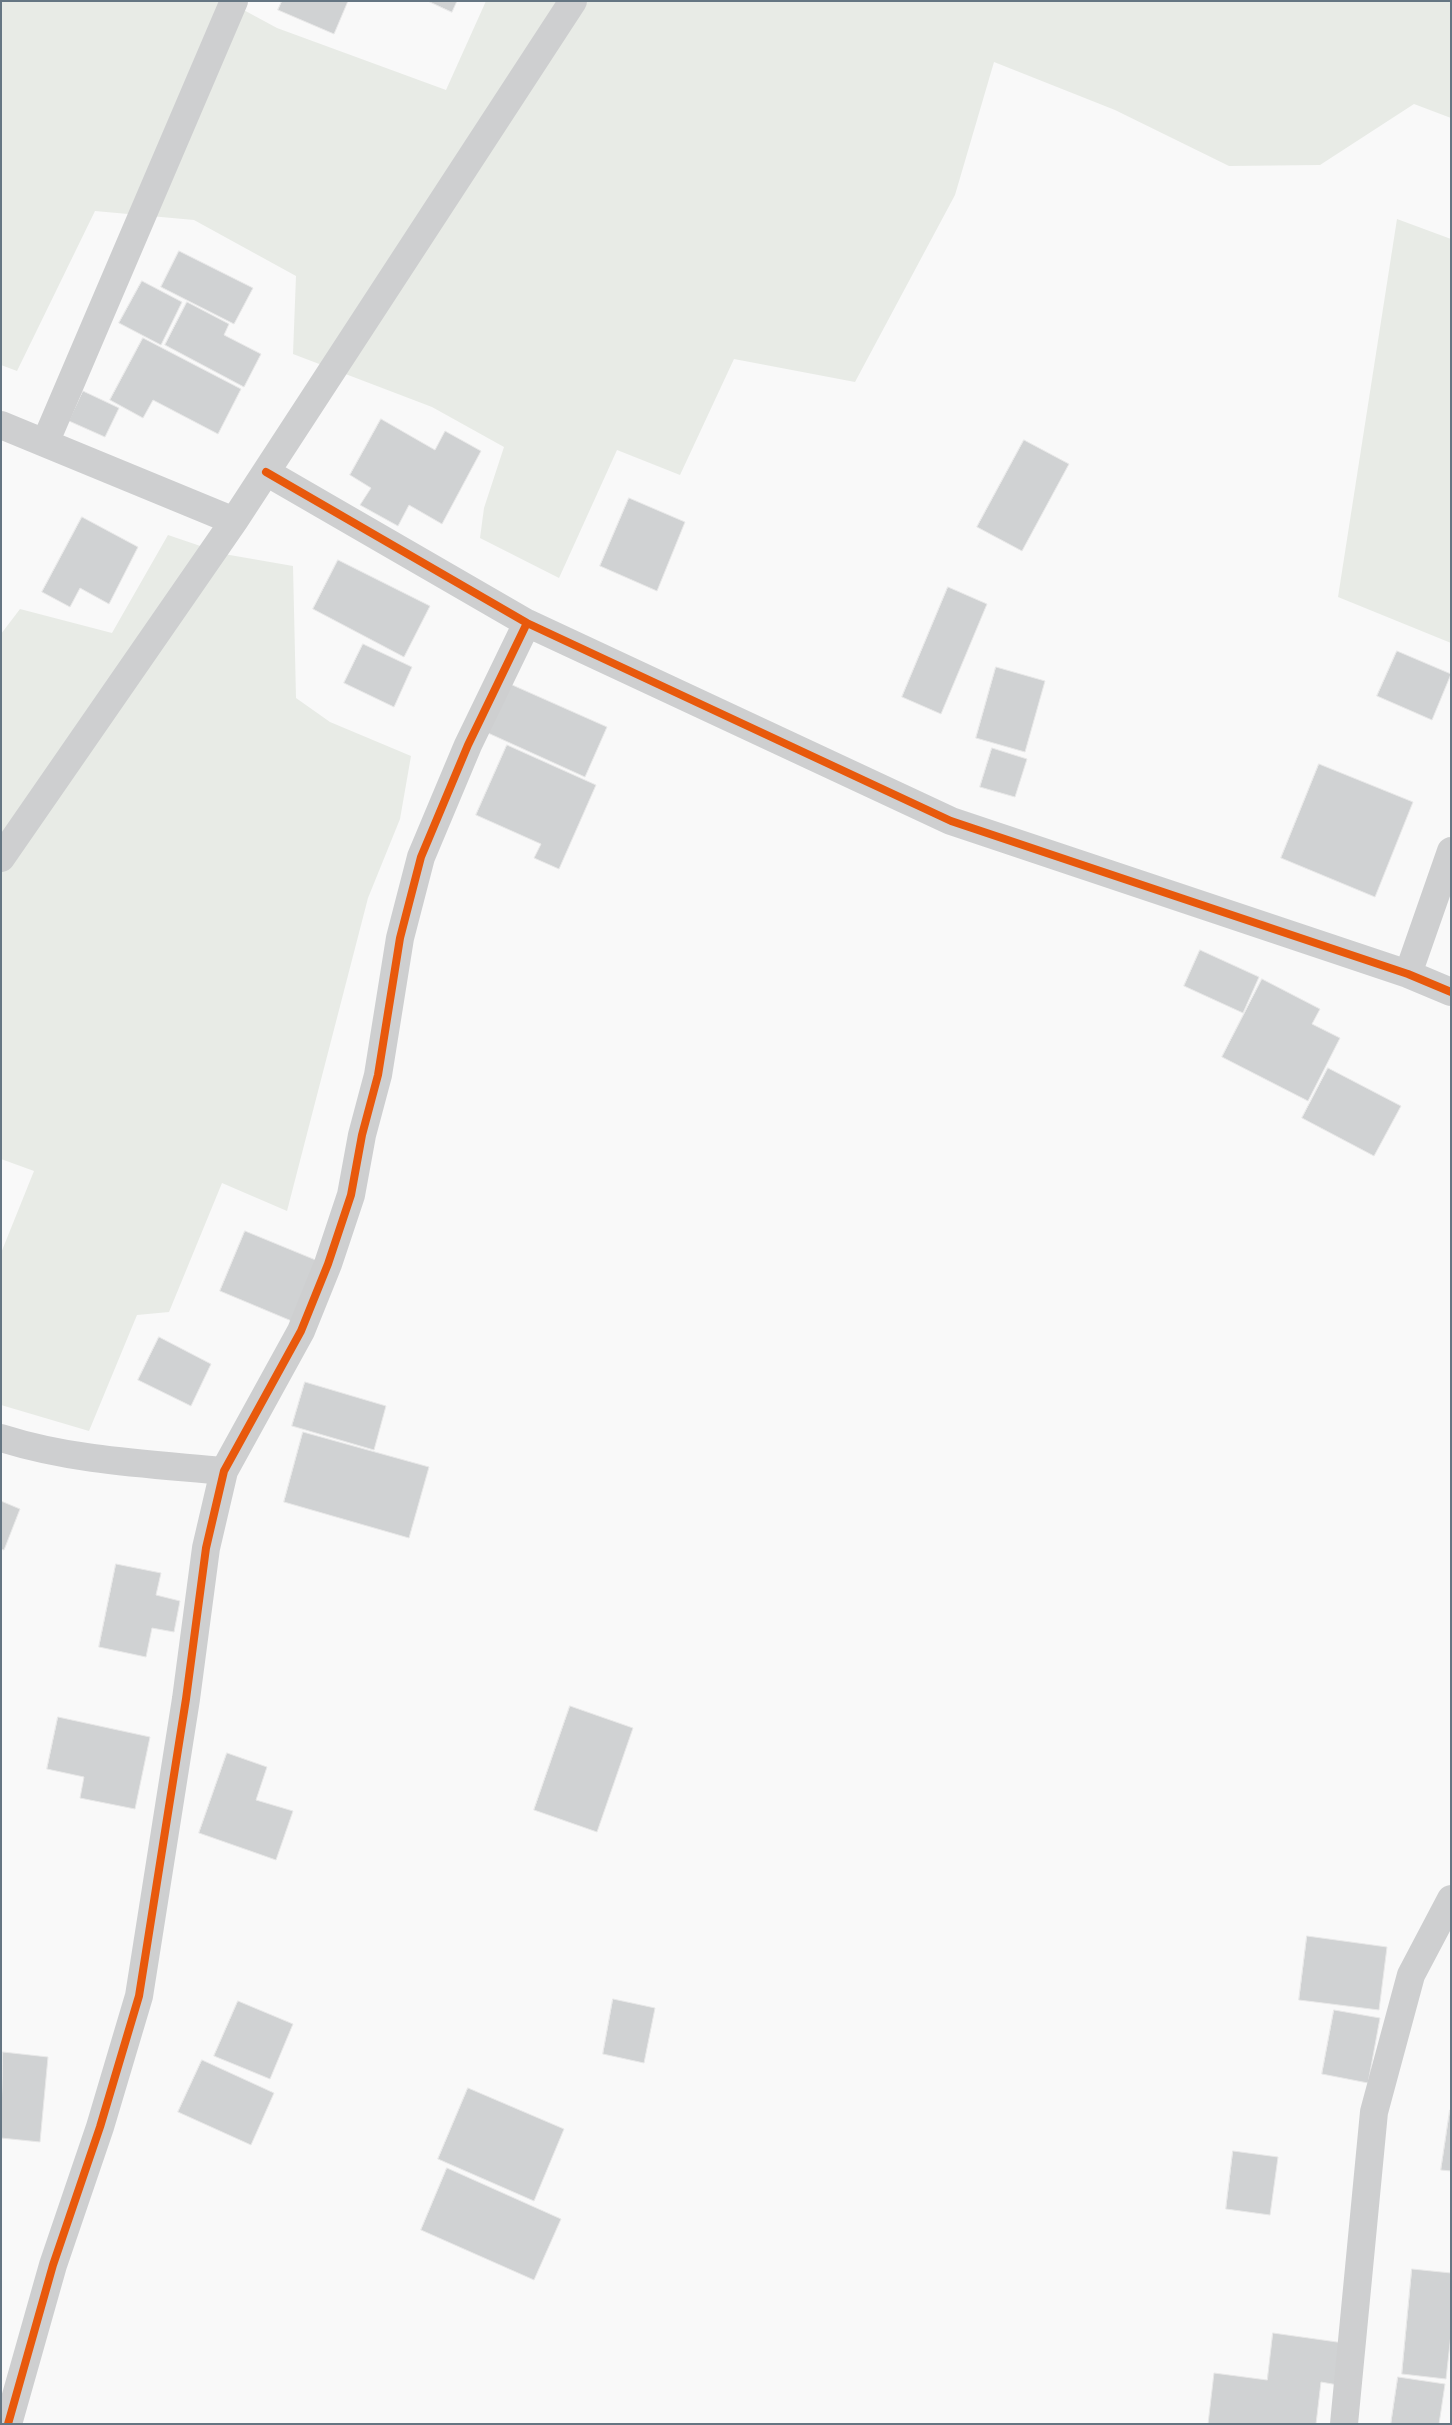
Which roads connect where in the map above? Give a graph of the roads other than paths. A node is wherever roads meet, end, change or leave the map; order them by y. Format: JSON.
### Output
{"nodes":[{"id":1,"x":234,"y":1,"type":"edge"},
{"id":2,"x":573,"y":1,"type":"edge"},
{"id":3,"x":1,"y":425,"type":"edge"},
{"id":4,"x":45,"y":443,"type":"junction"},
{"id":5,"x":266,"y":472,"type":"junction"},
{"id":6,"x":234,"y":521,"type":"junction"},
{"id":7,"x":527,"y":623,"type":"junction"},
{"id":8,"x":1451,"y":851,"type":"edge"},
{"id":9,"x":1,"y":858,"type":"edge"},
{"id":10,"x":1408,"y":974,"type":"junction"},
{"id":11,"x":1451,"y":992,"type":"edge"},
{"id":12,"x":1,"y":1438,"type":"edge"},
{"id":13,"x":224,"y":1471,"type":"junction"},
{"id":14,"x":1451,"y":1899,"type":"edge"},
{"id":15,"x":8,"y":2424,"type":"edge"},
{"id":16,"x":1344,"y":2424,"type":"edge"}],
"edges":[{"from":1,"to":4,"type":"street"},
{"from":2,"to":5,"type":"street"},
{"from":3,"to":4,"type":"street"},
{"from":4,"to":6,"type":"street"},
{"from":5,"to":6,"type":"street"},
{"from":5,"to":7,"type":"street"},
{"from":6,"to":9,"type":"street"},
{"from":7,"to":10,"type":"street"},
{"from":7,"to":13,"type":"street"},
{"from":8,"to":10,"type":"street"},
{"from":10,"to":11,"type":"street"},
{"from":12,"to":13,"type":"street"},
{"from":13,"to":15,"type":"street"},
{"from":14,"to":16,"type":"street"}]}
